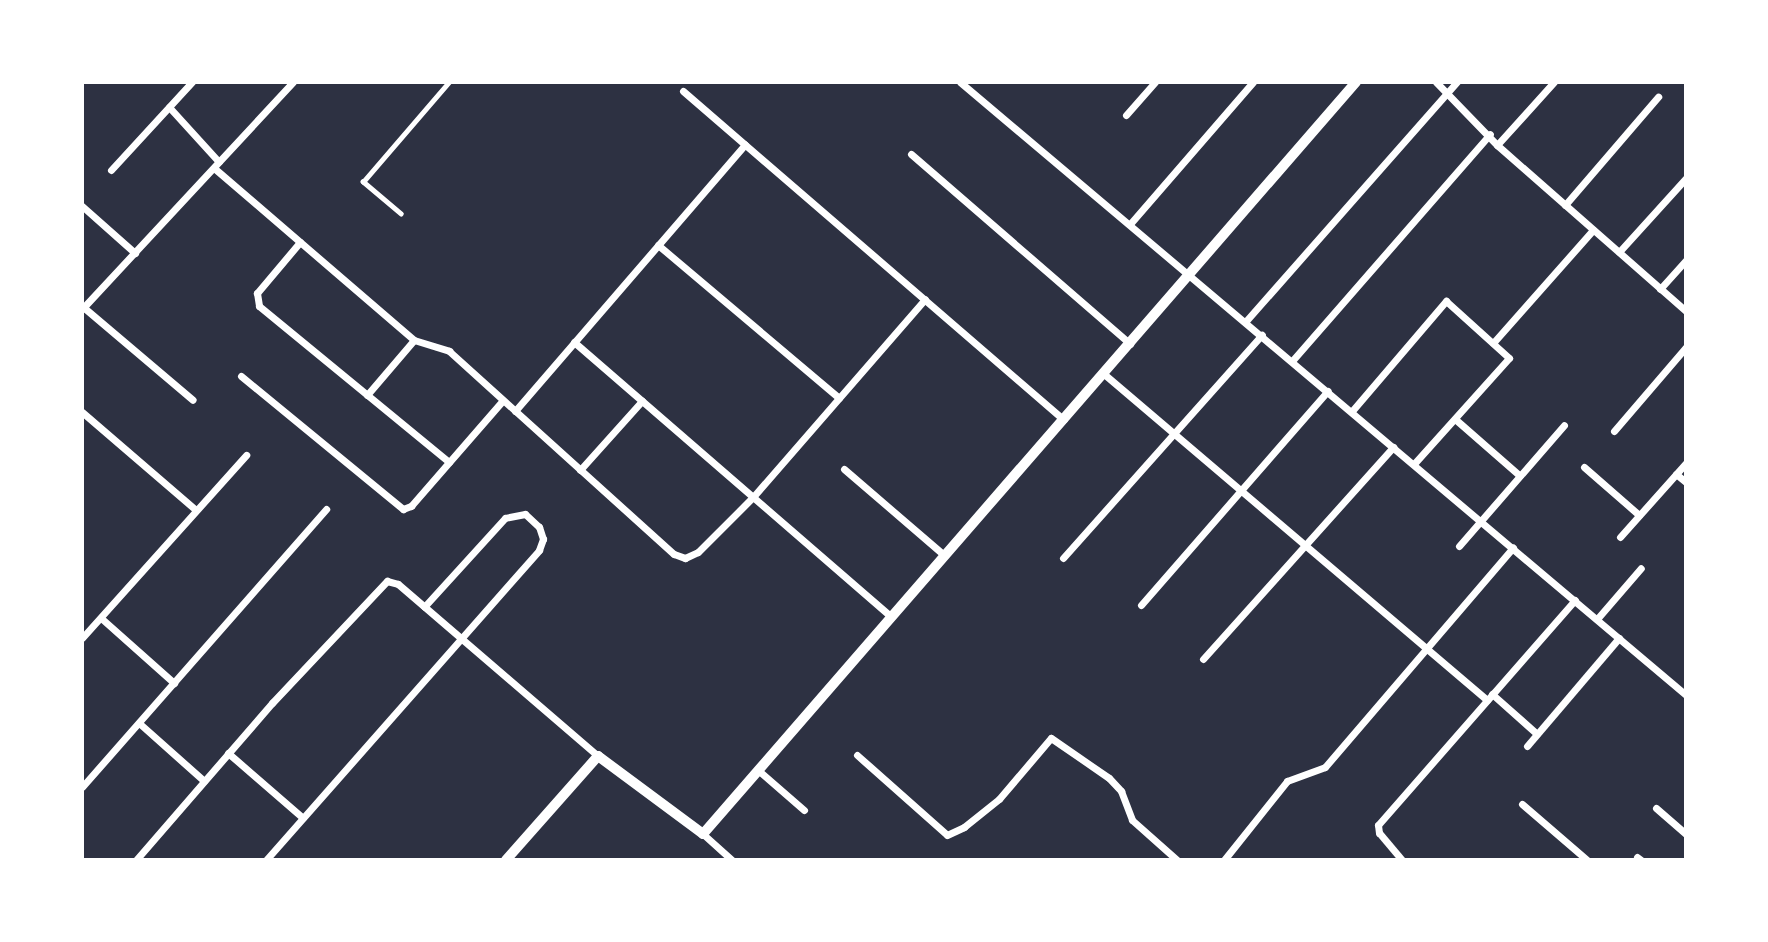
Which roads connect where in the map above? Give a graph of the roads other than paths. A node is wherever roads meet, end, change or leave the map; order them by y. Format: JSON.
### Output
{"nodes":[{"id":1,"x":192,"y":82,"type":"edge"},
{"id":2,"x":293,"y":82,"type":"edge"},
{"id":3,"x":449,"y":82,"type":"edge"},
{"id":4,"x":960,"y":82,"type":"edge"},
{"id":5,"x":1155,"y":82,"type":"edge"},
{"id":6,"x":1253,"y":82,"type":"edge"},
{"id":7,"x":1356,"y":82,"type":"edge"},
{"id":8,"x":1436,"y":82,"type":"edge"},
{"id":9,"x":1457,"y":82,"type":"edge"},
{"id":10,"x":1554,"y":82,"type":"edge"},
{"id":11,"x":683,"y":91,"type":"dead end"},
{"id":12,"x":1448,"y":93,"type":"junction"},
{"id":13,"x":1658,"y":97,"type":"dead end"},
{"id":14,"x":169,"y":107,"type":"junction"},
{"id":15,"x":1126,"y":115,"type":"dead end"},
{"id":16,"x":1490,"y":134,"type":"junction"},
{"id":17,"x":745,"y":145,"type":"junction"},
{"id":18,"x":1497,"y":145,"type":"junction"},
{"id":19,"x":911,"y":154,"type":"dead end"},
{"id":20,"x":216,"y":165,"type":"junction"},
{"id":21,"x":111,"y":170,"type":"dead end"},
{"id":22,"x":1686,"y":178,"type":"edge"},
{"id":23,"x":1565,"y":205,"type":"junction"},
{"id":24,"x":82,"y":206,"type":"edge"},
{"id":25,"x":401,"y":214,"type":"dead end"},
{"id":26,"x":1130,"y":224,"type":"junction"},
{"id":27,"x":1593,"y":230,"type":"junction"},
{"id":28,"x":300,"y":242,"type":"junction"},
{"id":29,"x":659,"y":244,"type":"junction"},
{"id":30,"x":1619,"y":252,"type":"junction"},
{"id":31,"x":135,"y":253,"type":"junction"},
{"id":32,"x":1686,"y":260,"type":"edge"},
{"id":33,"x":1191,"y":275,"type":"junction"},
{"id":34,"x":1661,"y":289,"type":"junction"},
{"id":35,"x":925,"y":299,"type":"junction"},
{"id":36,"x":83,"y":307,"type":"edge"},
{"id":37,"x":1686,"y":311,"type":"edge"},
{"id":38,"x":1245,"y":321,"type":"junction"},
{"id":39,"x":1262,"y":335,"type":"junction"},
{"id":40,"x":414,"y":340,"type":"junction"},
{"id":41,"x":574,"y":342,"type":"junction"},
{"id":42,"x":1493,"y":343,"type":"junction"},
{"id":43,"x":1130,"y":344,"type":"junction"},
{"id":44,"x":1686,"y":347,"type":"edge"},
{"id":45,"x":1292,"y":361,"type":"junction"},
{"id":46,"x":1104,"y":374,"type":"junction"},
{"id":47,"x":240,"y":376,"type":"dead end"},
{"id":48,"x":1328,"y":391,"type":"junction"},
{"id":49,"x":368,"y":395,"type":"junction"},
{"id":50,"x":839,"y":398,"type":"junction"},
{"id":51,"x":193,"y":400,"type":"dead end"},
{"id":52,"x":503,"y":400,"type":"junction"},
{"id":53,"x":642,"y":401,"type":"junction"},
{"id":54,"x":515,"y":411,"type":"junction"},
{"id":55,"x":1352,"y":411,"type":"junction"},
{"id":56,"x":82,"y":412,"type":"edge"},
{"id":57,"x":1455,"y":419,"type":"junction"},
{"id":58,"x":1064,"y":420,"type":"junction"},
{"id":59,"x":1564,"y":425,"type":"dead end"},
{"id":60,"x":1614,"y":431,"type":"dead end"},
{"id":61,"x":1174,"y":434,"type":"junction"},
{"id":62,"x":1393,"y":447,"type":"junction"},
{"id":63,"x":246,"y":455,"type":"dead end"},
{"id":64,"x":449,"y":462,"type":"junction"},
{"id":65,"x":1686,"y":463,"type":"edge"},
{"id":66,"x":1414,"y":464,"type":"junction"},
{"id":67,"x":1584,"y":467,"type":"dead end"},
{"id":68,"x":844,"y":469,"type":"dead end"},
{"id":69,"x":580,"y":470,"type":"junction"},
{"id":70,"x":1676,"y":474,"type":"junction"},
{"id":71,"x":1520,"y":475,"type":"junction"},
{"id":72,"x":1686,"y":482,"type":"edge"},
{"id":73,"x":1240,"y":491,"type":"junction"},
{"id":74,"x":753,"y":497,"type":"junction"},
{"id":75,"x":326,"y":509,"type":"dead end"},
{"id":76,"x":196,"y":510,"type":"junction"},
{"id":77,"x":1639,"y":515,"type":"junction"},
{"id":78,"x":1481,"y":521,"type":"junction"},
{"id":79,"x":1620,"y":537,"type":"dead end"},
{"id":80,"x":1304,"y":546,"type":"junction"},
{"id":81,"x":1459,"y":546,"type":"dead end"},
{"id":82,"x":1513,"y":548,"type":"junction"},
{"id":83,"x":945,"y":556,"type":"junction"},
{"id":84,"x":1063,"y":558,"type":"dead end"},
{"id":85,"x":1642,"y":568,"type":"dead end"},
{"id":86,"x":1574,"y":600,"type":"junction"},
{"id":87,"x":1141,"y":605,"type":"dead end"},
{"id":88,"x":425,"y":607,"type":"junction"},
{"id":89,"x":892,"y":617,"type":"junction"},
{"id":90,"x":101,"y":618,"type":"junction"},
{"id":91,"x":1597,"y":619,"type":"junction"},
{"id":92,"x":82,"y":638,"type":"edge"},
{"id":93,"x":1619,"y":638,"type":"junction"},
{"id":94,"x":461,"y":639,"type":"junction"},
{"id":95,"x":1427,"y":649,"type":"junction"},
{"id":96,"x":1203,"y":659,"type":"dead end"},
{"id":97,"x":174,"y":683,"type":"junction"},
{"id":98,"x":1686,"y":695,"type":"edge"},
{"id":99,"x":1490,"y":697,"type":"junction"},
{"id":100,"x":139,"y":723,"type":"junction"},
{"id":101,"x":1537,"y":734,"type":"junction"},
{"id":102,"x":1527,"y":746,"type":"dead end"},
{"id":103,"x":228,"y":753,"type":"junction"},
{"id":104,"x":857,"y":755,"type":"dead end"},
{"id":105,"x":598,"y":756,"type":"junction"},
{"id":106,"x":758,"y":770,"type":"junction"},
{"id":107,"x":204,"y":781,"type":"junction"},
{"id":108,"x":82,"y":787,"type":"edge"},
{"id":109,"x":1522,"y":804,"type":"dead end"},
{"id":110,"x":1656,"y":807,"type":"dead end"},
{"id":111,"x":804,"y":810,"type":"dead end"},
{"id":112,"x":303,"y":818,"type":"junction"},
{"id":113,"x":703,"y":834,"type":"junction"},
{"id":114,"x":1686,"y":834,"type":"edge"},
{"id":115,"x":136,"y":860,"type":"edge"},
{"id":116,"x":266,"y":860,"type":"edge"},
{"id":117,"x":506,"y":860,"type":"edge"},
{"id":118,"x":732,"y":860,"type":"edge"},
{"id":119,"x":1177,"y":860,"type":"edge"},
{"id":120,"x":1224,"y":860,"type":"edge"},
{"id":121,"x":1402,"y":860,"type":"edge"},
{"id":122,"x":1587,"y":860,"type":"edge"}],
"edges":[{"from":1,"to":14,"type":"street"},
{"from":2,"to":20,"type":"street"},
{"from":3,"to":25,"type":"lane"},
{"from":4,"to":26,"type":"street"},
{"from":5,"to":15,"type":"street"},
{"from":6,"to":26,"type":"street"},
{"from":7,"to":33,"type":"street"},
{"from":8,"to":12,"type":"street"},
{"from":9,"to":12,"type":"street"},
{"from":10,"to":18,"type":"street"},
{"from":11,"to":17,"type":"street"},
{"from":12,"to":16,"type":"street"},
{"from":12,"to":38,"type":"street"},
{"from":13,"to":23,"type":"street"},
{"from":14,"to":20,"type":"street"},
{"from":14,"to":21,"type":"street"},
{"from":16,"to":18,"type":"street"},
{"from":16,"to":45,"type":"street"},
{"from":17,"to":29,"type":"street"},
{"from":17,"to":35,"type":"street"},
{"from":18,"to":23,"type":"street"},
{"from":19,"to":43,"type":"street"},
{"from":20,"to":28,"type":"street"},
{"from":20,"to":31,"type":"street"},
{"from":22,"to":30,"type":"street"},
{"from":23,"to":27,"type":"street"},
{"from":24,"to":31,"type":"street"},
{"from":26,"to":33,"type":"street"},
{"from":27,"to":30,"type":"street"},
{"from":27,"to":42,"type":"street"},
{"from":28,"to":40,"type":"street"},
{"from":28,"to":49,"type":"street"},
{"from":29,"to":41,"type":"street"},
{"from":29,"to":50,"type":"street"},
{"from":30,"to":34,"type":"street"},
{"from":31,"to":36,"type":"street"},
{"from":32,"to":34,"type":"street"},
{"from":33,"to":38,"type":"street"},
{"from":33,"to":43,"type":"street"},
{"from":34,"to":37,"type":"street"},
{"from":35,"to":50,"type":"street"},
{"from":35,"to":58,"type":"street"},
{"from":36,"to":51,"type":"street"},
{"from":38,"to":39,"type":"street"},
{"from":39,"to":45,"type":"street"},
{"from":39,"to":61,"type":"street"},
{"from":40,"to":49,"type":"street"},
{"from":40,"to":52,"type":"street"},
{"from":41,"to":53,"type":"street"},
{"from":41,"to":54,"type":"street"},
{"from":42,"to":55,"type":"street"},
{"from":42,"to":57,"type":"street"},
{"from":43,"to":46,"type":"street"},
{"from":44,"to":60,"type":"street"},
{"from":45,"to":48,"type":"street"},
{"from":46,"to":58,"type":"street"},
{"from":46,"to":61,"type":"street"},
{"from":47,"to":64,"type":"street"},
{"from":48,"to":55,"type":"street"},
{"from":48,"to":73,"type":"street"},
{"from":49,"to":64,"type":"street"},
{"from":50,"to":74,"type":"street"},
{"from":52,"to":54,"type":"street"},
{"from":52,"to":64,"type":"street"},
{"from":53,"to":69,"type":"street"},
{"from":53,"to":74,"type":"street"},
{"from":54,"to":69,"type":"street"},
{"from":55,"to":62,"type":"street"},
{"from":56,"to":76,"type":"street"},
{"from":57,"to":66,"type":"street"},
{"from":57,"to":71,"type":"street"},
{"from":58,"to":83,"type":"street"},
{"from":59,"to":71,"type":"street"},
{"from":61,"to":73,"type":"street"},
{"from":61,"to":84,"type":"street"},
{"from":62,"to":66,"type":"street"},
{"from":62,"to":80,"type":"street"},
{"from":63,"to":76,"type":"street"},
{"from":65,"to":70,"type":"street"},
{"from":66,"to":78,"type":"street"},
{"from":67,"to":77,"type":"street"},
{"from":68,"to":83,"type":"street"},
{"from":69,"to":74,"type":"street"},
{"from":70,"to":72,"type":"street"},
{"from":70,"to":77,"type":"street"},
{"from":71,"to":78,"type":"street"},
{"from":73,"to":80,"type":"street"},
{"from":73,"to":87,"type":"street"},
{"from":74,"to":89,"type":"street"},
{"from":75,"to":97,"type":"street"},
{"from":76,"to":90,"type":"street"},
{"from":77,"to":79,"type":"street"},
{"from":78,"to":81,"type":"street"},
{"from":78,"to":82,"type":"street"},
{"from":80,"to":95,"type":"street"},
{"from":80,"to":96,"type":"street"},
{"from":82,"to":86,"type":"street"},
{"from":82,"to":95,"type":"street"},
{"from":83,"to":89,"type":"street"},
{"from":85,"to":91,"type":"street"},
{"from":86,"to":91,"type":"street"},
{"from":86,"to":99,"type":"street"},
{"from":88,"to":94,"type":"street"},
{"from":88,"to":94,"type":"street"},
{"from":88,"to":103,"type":"street"},
{"from":89,"to":106,"type":"street"},
{"from":90,"to":92,"type":"street"},
{"from":90,"to":97,"type":"street"},
{"from":91,"to":93,"type":"street"},
{"from":93,"to":98,"type":"street"},
{"from":93,"to":101,"type":"street"},
{"from":94,"to":105,"type":"street"},
{"from":94,"to":112,"type":"street"},
{"from":95,"to":99,"type":"street"},
{"from":95,"to":120,"type":"street"},
{"from":97,"to":100,"type":"street"},
{"from":99,"to":101,"type":"street"},
{"from":99,"to":121,"type":"street"},
{"from":100,"to":107,"type":"street"},
{"from":100,"to":108,"type":"street"},
{"from":101,"to":102,"type":"street"},
{"from":103,"to":107,"type":"street"},
{"from":103,"to":112,"type":"street"},
{"from":104,"to":119,"type":"street"},
{"from":105,"to":113,"type":"street"},
{"from":105,"to":117,"type":"street"},
{"from":106,"to":111,"type":"street"},
{"from":106,"to":113,"type":"street"},
{"from":107,"to":115,"type":"street"},
{"from":109,"to":122,"type":"street"},
{"from":110,"to":114,"type":"street"},
{"from":112,"to":116,"type":"street"},
{"from":113,"to":118,"type":"street"}]}
